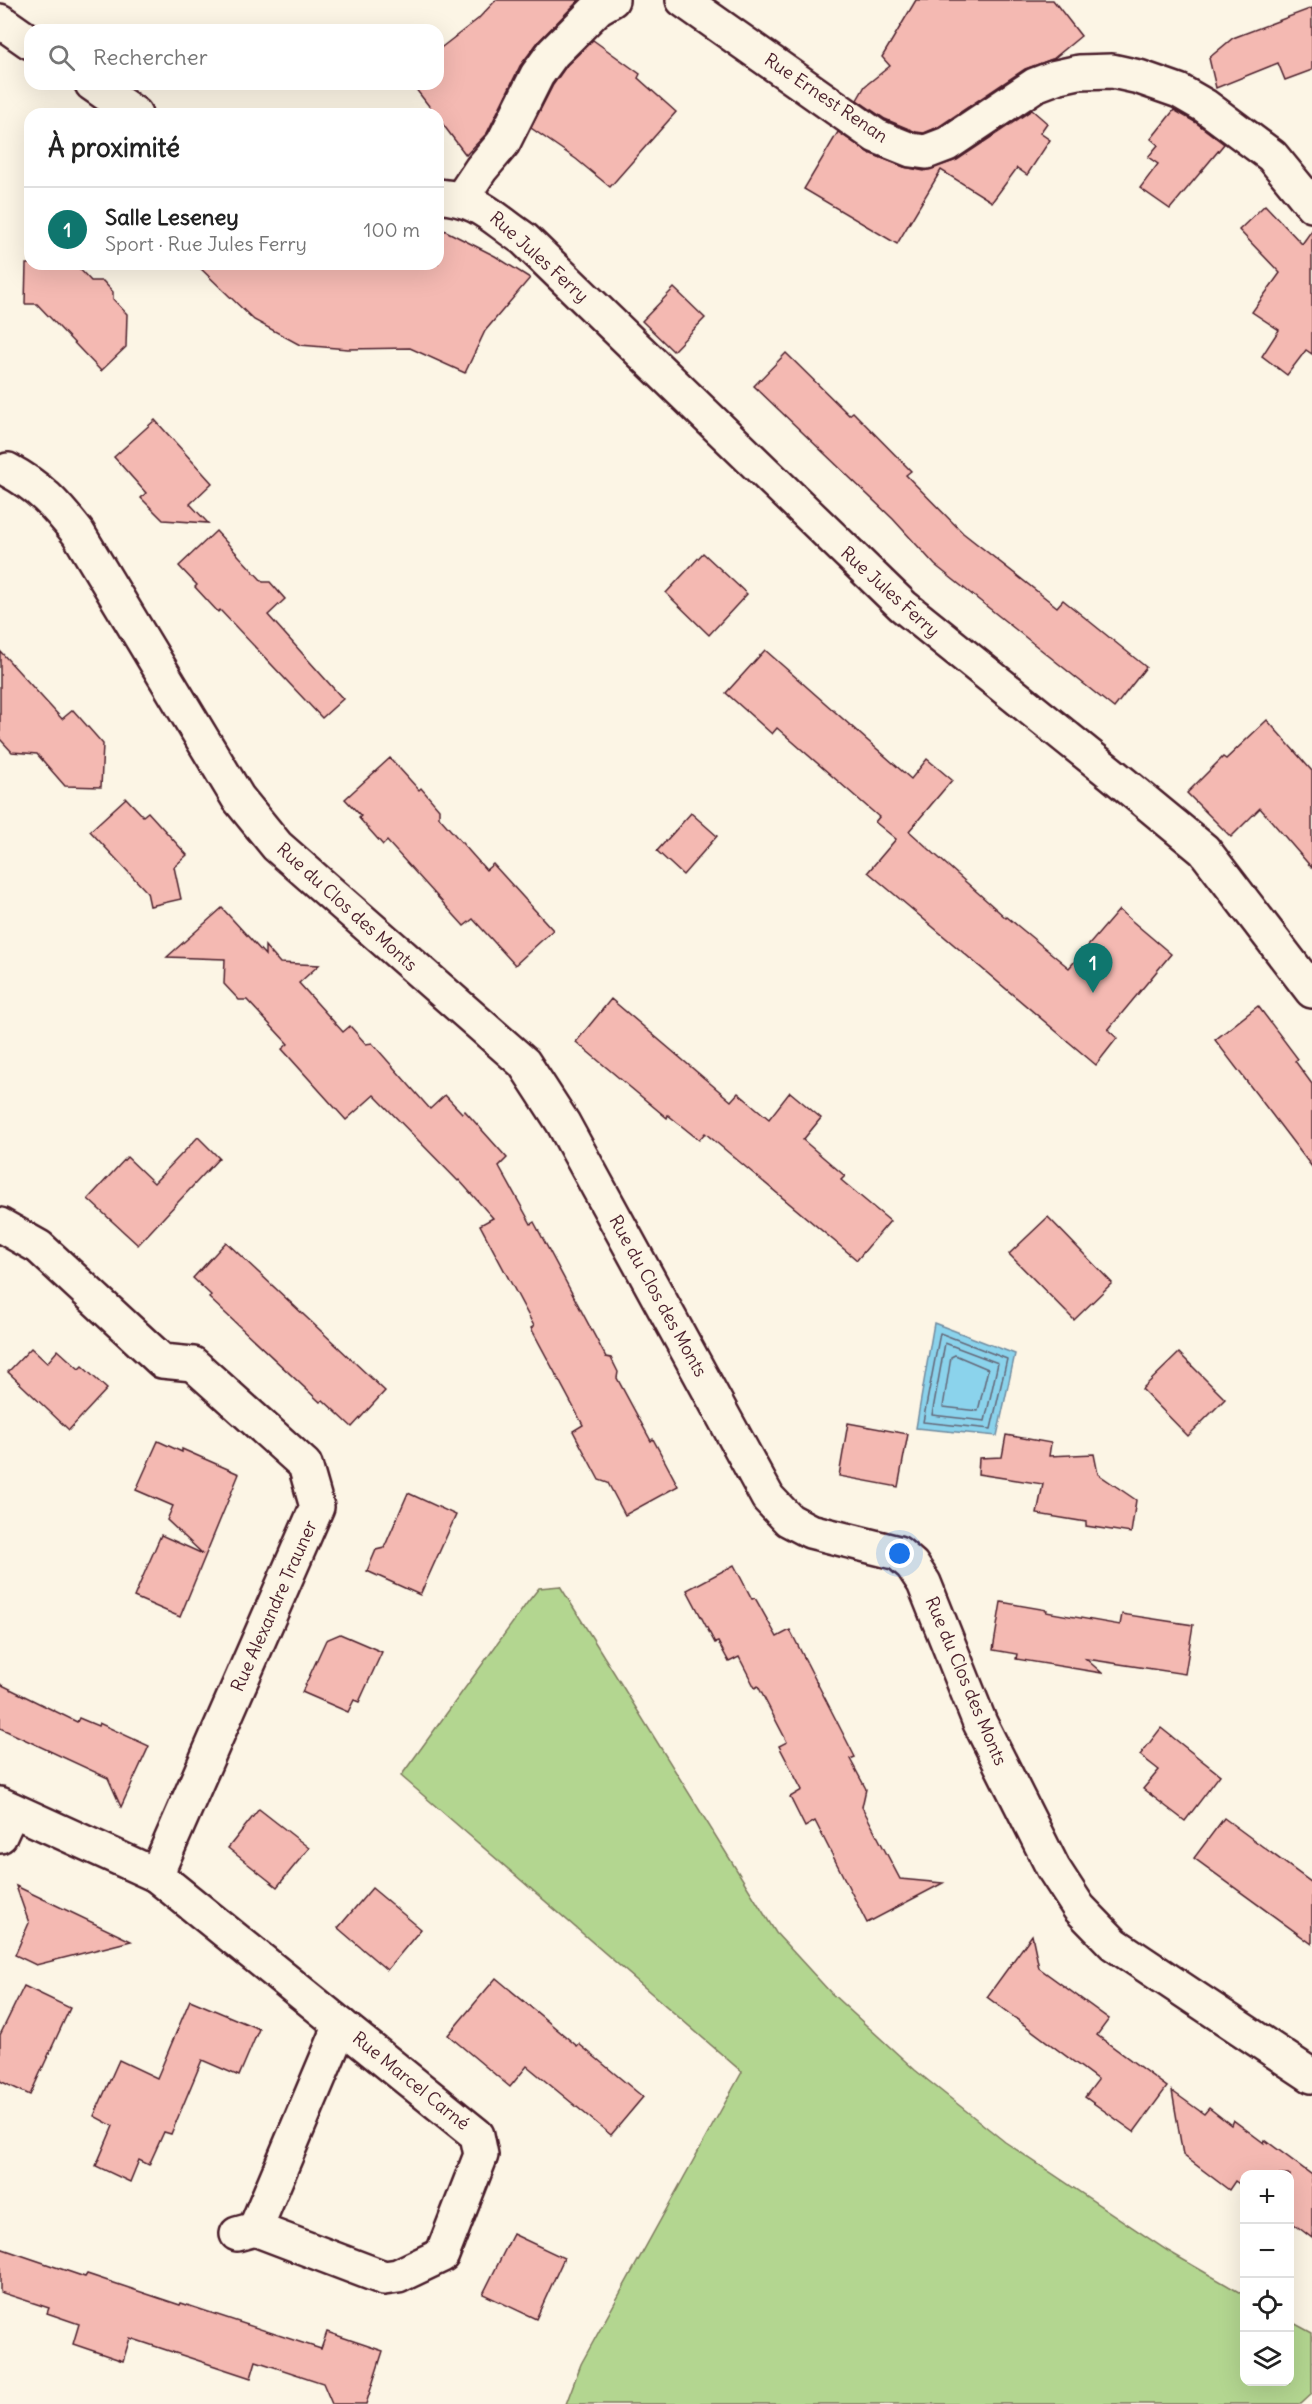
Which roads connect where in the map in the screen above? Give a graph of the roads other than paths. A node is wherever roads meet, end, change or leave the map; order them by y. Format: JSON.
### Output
{"nodes":[{"id":1,"x":612,"y":0,"type":"edge"},
{"id":2,"x":683,"y":0,"type":"edge"},
{"id":3,"x":0,"y":21,"type":"edge"},
{"id":4,"x":24,"y":38,"type":"edge"},
{"id":5,"x":101,"y":90,"type":"edge"},
{"id":6,"x":126,"y":108,"type":"edge"},
{"id":7,"x":450,"y":198,"type":"edge"},
{"id":8,"x":1312,"y":205,"type":"edge"},
{"id":9,"x":8,"y":470,"type":"dead end"},
{"id":10,"x":1312,"y":991,"type":"edge"},
{"id":11,"x":0,"y":1225,"type":"edge"},
{"id":12,"x":4,"y":1816,"type":"edge"},
{"id":13,"x":156,"y":1875,"type":"junction"},
{"id":14,"x":341,"y":2025,"type":"junction"},
{"id":15,"x":1312,"y":2076,"type":"edge"}],
"edges":[{"from":1,"to":7,"type":"street"},
{"from":2,"to":8,"type":"street","name":"Rue Ernest Renan"},
{"from":3,"to":4,"type":"street"},
{"from":5,"to":6,"type":"street"},
{"from":7,"to":10,"type":"street","name":"Rue Jules Ferry"},
{"from":9,"to":15,"type":"street","name":"Rue du Clos des Monts"},
{"from":11,"to":13,"type":"street","name":"Rue Alexandre Trauner"},
{"from":12,"to":13,"type":"street","name":"Rue Marcel Carné"},
{"from":13,"to":14,"type":"street","name":"Rue Marcel Carné"},
{"from":14,"to":14,"type":"street","name":"Rue Marcel Carné"}]}
